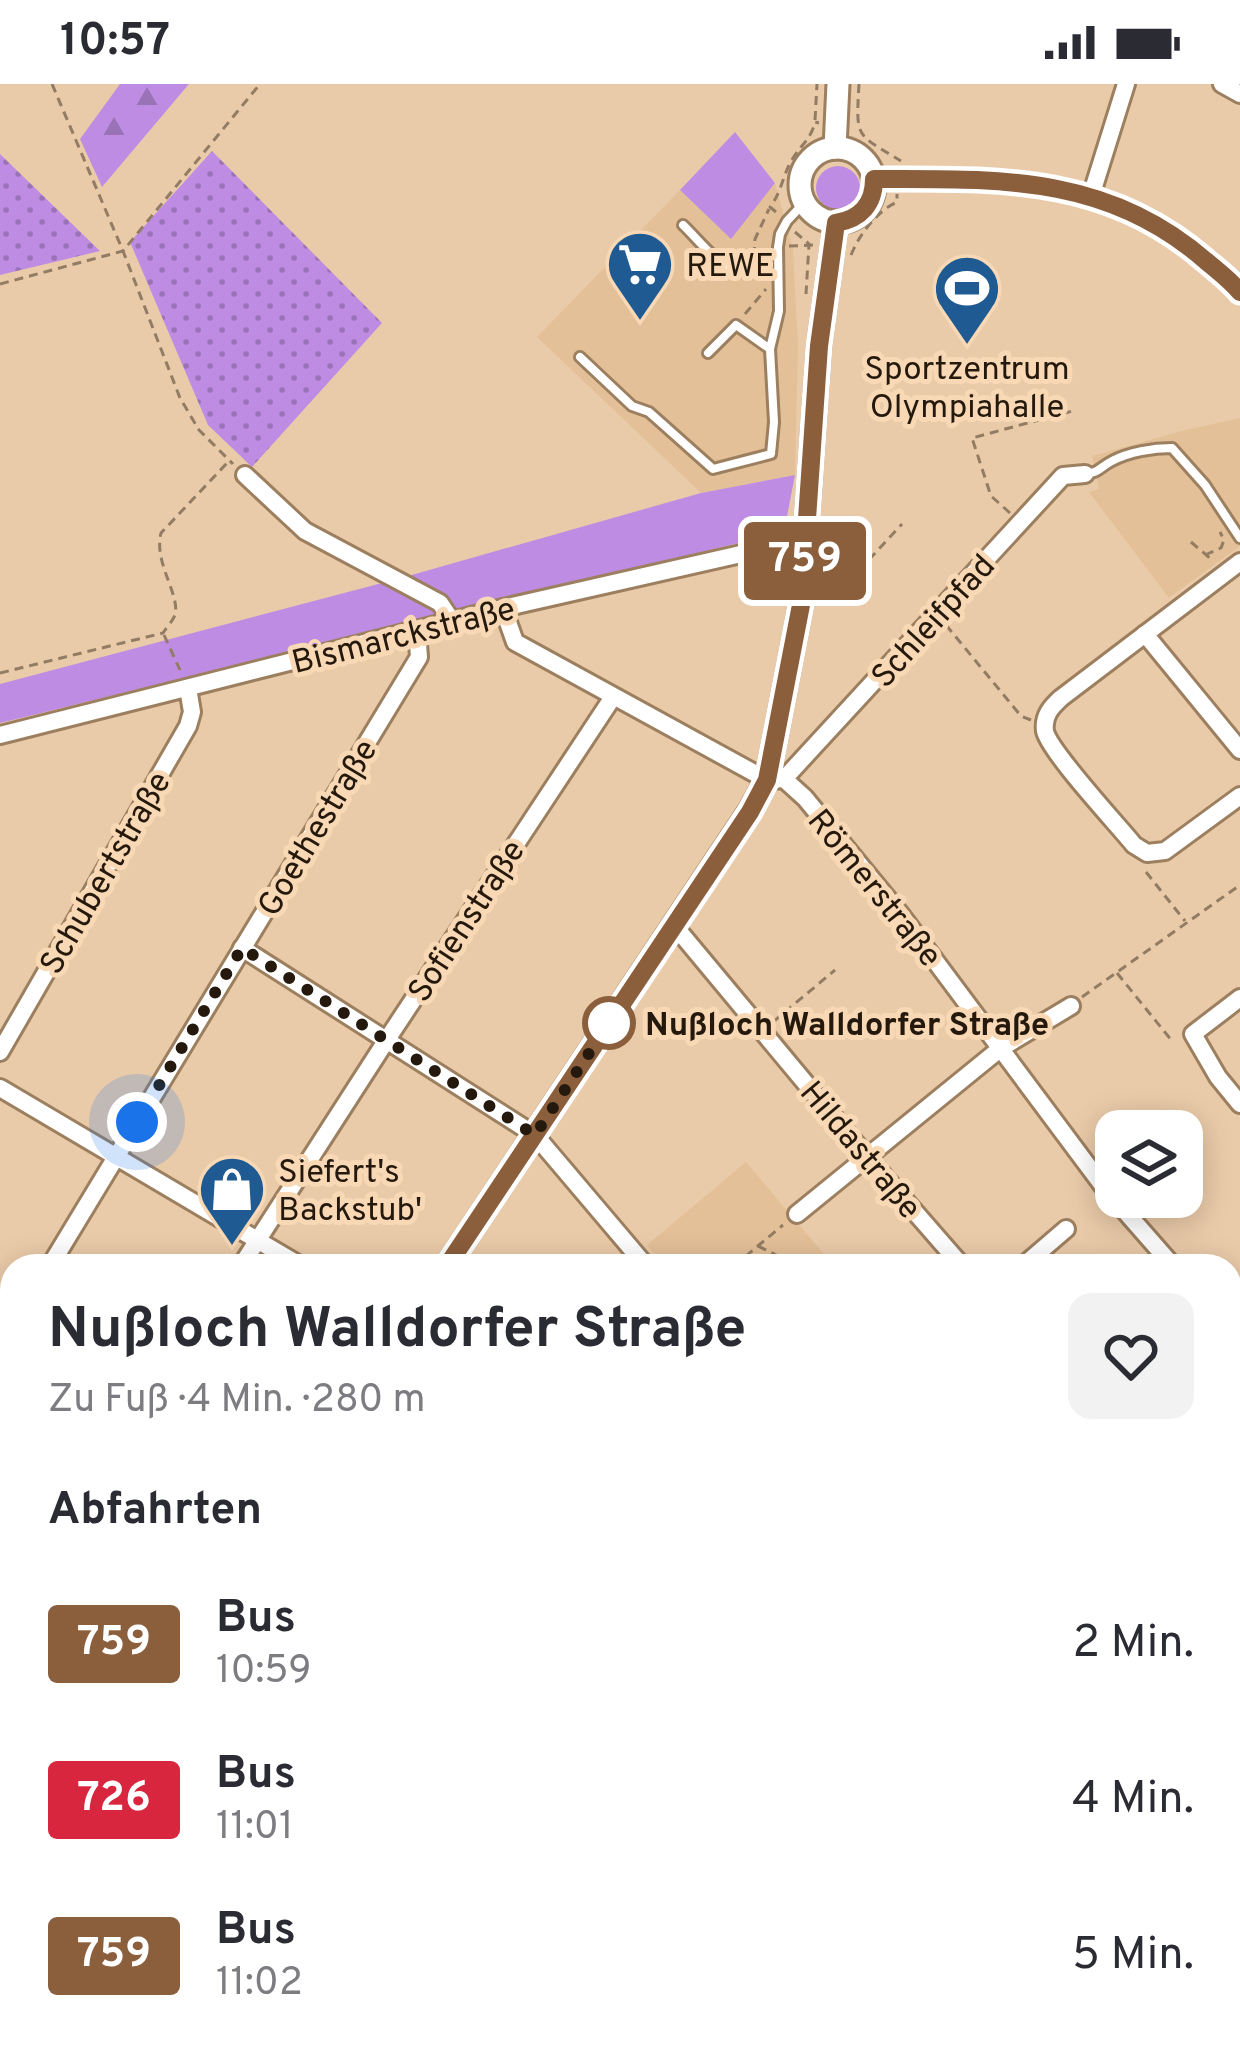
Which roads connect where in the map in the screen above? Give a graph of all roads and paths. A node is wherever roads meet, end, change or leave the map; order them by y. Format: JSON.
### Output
{"nodes":[{"id":1,"x":52,"y":84,"type":"edge"},
{"id":2,"x":260,"y":84,"type":"edge"},
{"id":3,"x":818,"y":84,"type":"edge"},
{"id":4,"x":838,"y":84,"type":"edge"},
{"id":5,"x":859,"y":84,"type":"edge"},
{"id":6,"x":1126,"y":84,"type":"edge"},
{"id":7,"x":1222,"y":84,"type":"edge"},
{"id":8,"x":1240,"y":94,"type":"edge"},
{"id":9,"x":828,"y":132,"type":"junction"},
{"id":10,"x":885,"y":179,"type":"junction"},
{"id":11,"x":1091,"y":196,"type":"junction"},
{"id":12,"x":804,"y":203,"type":"junction"},
{"id":13,"x":770,"y":207,"type":"junction"},
{"id":14,"x":787,"y":221,"type":"junction"},
{"id":15,"x":836,"y":223,"type":"junction"},
{"id":16,"x":683,"y":225,"type":"dead end"},
{"id":17,"x":809,"y":244,"type":"junction"},
{"id":18,"x":778,"y":247,"type":"junction"},
{"id":19,"x":123,"y":250,"type":"junction"},
{"id":20,"x":849,"y":264,"type":"dead end"},
{"id":21,"x":759,"y":269,"type":"junction"},
{"id":22,"x":778,"y":274,"type":"junction"},
{"id":23,"x":0,"y":284,"type":"edge"},
{"id":24,"x":1238,"y":286,"type":"edge"},
{"id":25,"x":805,"y":312,"type":"dead end"},
{"id":26,"x":736,"y":325,"type":"junction"},
{"id":27,"x":770,"y":349,"type":"junction"},
{"id":28,"x":708,"y":353,"type":"dead end"},
{"id":29,"x":580,"y":358,"type":"dead end"},
{"id":30,"x":1076,"y":410,"type":"dead end"},
{"id":31,"x":229,"y":461,"type":"junction"},
{"id":32,"x":1085,"y":474,"type":"joint"},
{"id":33,"x":244,"y":475,"type":"joint"},
{"id":34,"x":1020,"y":523,"type":"junction"},
{"id":35,"x":902,"y":524,"type":"dead end"},
{"id":36,"x":1235,"y":537,"type":"edge"},
{"id":37,"x":1191,"y":542,"type":"dead end"},
{"id":38,"x":813,"y":546,"type":"junction"},
{"id":39,"x":1205,"y":555,"type":"junction"},
{"id":40,"x":1240,"y":562,"type":"edge"},
{"id":41,"x":1217,"y":564,"type":"dead end"},
{"id":42,"x":503,"y":608,"type":"junction"},
{"id":43,"x":938,"y":615,"type":"junction"},
{"id":44,"x":452,"y":621,"type":"junction"},
{"id":45,"x":417,"y":631,"type":"junction"},
{"id":46,"x":163,"y":633,"type":"junction"},
{"id":47,"x":1145,"y":634,"type":"junction"},
{"id":48,"x":0,"y":673,"type":"edge"},
{"id":49,"x":188,"y":688,"type":"junction"},
{"id":50,"x":613,"y":697,"type":"junction"},
{"id":51,"x":1044,"y":725,"type":"junction"},
{"id":52,"x":0,"y":734,"type":"edge"},
{"id":53,"x":1240,"y":750,"type":"edge"},
{"id":54,"x":776,"y":780,"type":"junction"},
{"id":55,"x":1240,"y":796,"type":"edge"},
{"id":56,"x":1147,"y":853,"type":"junction"},
{"id":57,"x":1240,"y":885,"type":"edge"},
{"id":58,"x":1186,"y":922,"type":"junction"},
{"id":59,"x":673,"y":924,"type":"junction"},
{"id":60,"x":242,"y":948,"type":"junction"},
{"id":61,"x":835,"y":970,"type":"dead end"},
{"id":62,"x":1117,"y":973,"type":"junction"},
{"id":63,"x":1240,"y":998,"type":"edge"},
{"id":64,"x":1071,"y":1006,"type":"joint"},
{"id":65,"x":762,"y":1031,"type":"junction"},
{"id":66,"x":386,"y":1041,"type":"junction"},
{"id":67,"x":1172,"y":1041,"type":"dead end"},
{"id":68,"x":1001,"y":1048,"type":"junction"},
{"id":69,"x":0,"y":1052,"type":"edge"},
{"id":70,"x":0,"y":1088,"type":"edge"},
{"id":71,"x":1240,"y":1104,"type":"edge"},
{"id":72,"x":535,"y":1135,"type":"junction"},
{"id":73,"x":116,"y":1156,"type":"junction"},
{"id":74,"x":867,"y":1157,"type":"junction"},
{"id":75,"x":796,"y":1214,"type":"dead end"},
{"id":76,"x":778,"y":1229,"type":"dead end"},
{"id":77,"x":1066,"y":1229,"type":"dead end"},
{"id":78,"x":257,"y":1240,"type":"junction"},
{"id":79,"x":758,"y":1246,"type":"junction"},
{"id":80,"x":57,"y":1254,"type":"edge"},
{"id":81,"x":249,"y":1254,"type":"edge"},
{"id":82,"x":281,"y":1254,"type":"edge"},
{"id":83,"x":455,"y":1254,"type":"edge"},
{"id":84,"x":636,"y":1254,"type":"edge"},
{"id":85,"x":748,"y":1254,"type":"edge"},
{"id":86,"x":774,"y":1254,"type":"edge"},
{"id":87,"x":952,"y":1254,"type":"edge"},
{"id":88,"x":1038,"y":1254,"type":"edge"},
{"id":89,"x":1162,"y":1254,"type":"edge"}],
"edges":[{"from":1,"to":19,"type":"path"},
{"from":2,"to":19,"type":"path"},
{"from":3,"to":9,"type":"path"},
{"from":4,"to":9,"type":"street"},
{"from":5,"to":10,"type":"path"},
{"from":6,"to":11,"type":"street"},
{"from":7,"to":8,"type":"street"},
{"from":9,"to":10,"type":"street"},
{"from":9,"to":12,"type":"street"},
{"from":9,"to":13,"type":"path"},
{"from":10,"to":11,"type":"street"},
{"from":10,"to":15,"type":"street"},
{"from":10,"to":20,"type":"path"},
{"from":11,"to":24,"type":"street"},
{"from":12,"to":14,"type":"lane"},
{"from":12,"to":15,"type":"street"},
{"from":13,"to":14,"type":"path"},
{"from":13,"to":21,"type":"path"},
{"from":14,"to":17,"type":"path"},
{"from":14,"to":18,"type":"lane"},
{"from":15,"to":38,"type":"street"},
{"from":16,"to":21,"type":"lane"},
{"from":17,"to":18,"type":"path"},
{"from":17,"to":25,"type":"path"},
{"from":18,"to":22,"type":"lane"},
{"from":19,"to":23,"type":"path"},
{"from":19,"to":31,"type":"path"},
{"from":21,"to":22,"type":"lane"},
{"from":22,"to":26,"type":"path"},
{"from":22,"to":27,"type":"lane"},
{"from":26,"to":27,"type":"lane"},
{"from":26,"to":28,"type":"lane"},
{"from":27,"to":29,"type":"lane"},
{"from":30,"to":34,"type":"path"},
{"from":31,"to":33,"type":"path"},
{"from":31,"to":46,"type":"path"},
{"from":32,"to":34,"type":"street","name":"Schleifpfad"},
{"from":32,"to":36,"type":"lane"},
{"from":33,"to":44,"type":"street"},
{"from":34,"to":43,"type":"street","name":"Schleifpfad"},
{"from":35,"to":38,"type":"path"},
{"from":36,"to":39,"type":"path"},
{"from":37,"to":39,"type":"path"},
{"from":38,"to":42,"type":"street","name":"Bismarckstraße"},
{"from":38,"to":54,"type":"street"},
{"from":39,"to":41,"type":"path"},
{"from":40,"to":47,"type":"street"},
{"from":42,"to":44,"type":"street","name":"Bismarckstraße"},
{"from":42,"to":50,"type":"street","name":"Römerstraße"},
{"from":43,"to":51,"type":"path"},
{"from":43,"to":54,"type":"street","name":"Schleifpfad"},
{"from":44,"to":45,"type":"street","name":"Bismarckstraße"},
{"from":45,"to":49,"type":"street","name":"Bismarckstraße"},
{"from":45,"to":60,"type":"street","name":"Goethestraße"},
{"from":46,"to":48,"type":"path"},
{"from":46,"to":49,"type":"path"},
{"from":47,"to":51,"type":"street"},
{"from":47,"to":53,"type":"street"},
{"from":49,"to":52,"type":"street","name":"Bismarckstraße"},
{"from":49,"to":69,"type":"street","name":"Schubertstraße"},
{"from":50,"to":54,"type":"street","name":"Römerstraße"},
{"from":50,"to":66,"type":"street","name":"Sofienstraße"},
{"from":51,"to":56,"type":"street"},
{"from":54,"to":59,"type":"street"},
{"from":54,"to":68,"type":"street","name":"Römerstraße"},
{"from":55,"to":56,"type":"street"},
{"from":56,"to":58,"type":"path"},
{"from":57,"to":58,"type":"path"},
{"from":58,"to":62,"type":"path"},
{"from":59,"to":65,"type":"street","name":"Hildastraße"},
{"from":59,"to":72,"type":"street"},
{"from":60,"to":66,"type":"street"},
{"from":60,"to":73,"type":"street","name":"Goethestraße"},
{"from":61,"to":65,"type":"path"},
{"from":62,"to":64,"type":"path"},
{"from":62,"to":67,"type":"path"},
{"from":63,"to":71,"type":"street"},
{"from":64,"to":68,"type":"street"},
{"from":65,"to":74,"type":"street","name":"Hildastraße"},
{"from":66,"to":72,"type":"street"},
{"from":66,"to":78,"type":"street","name":"Sofienstraße"},
{"from":68,"to":74,"type":"street"},
{"from":68,"to":89,"type":"street","name":"Römerstraße"},
{"from":70,"to":73,"type":"street"},
{"from":72,"to":83,"type":"street"},
{"from":72,"to":84,"type":"street"},
{"from":73,"to":78,"type":"street"},
{"from":73,"to":80,"type":"street","name":"Goethestraße"},
{"from":74,"to":75,"type":"street"},
{"from":74,"to":87,"type":"street","name":"Hildastraße"},
{"from":76,"to":79,"type":"path"},
{"from":77,"to":88,"type":"street"},
{"from":78,"to":81,"type":"street","name":"Sofienstraße"},
{"from":78,"to":82,"type":"street"},
{"from":79,"to":85,"type":"path"},
{"from":79,"to":86,"type":"path"}]}
